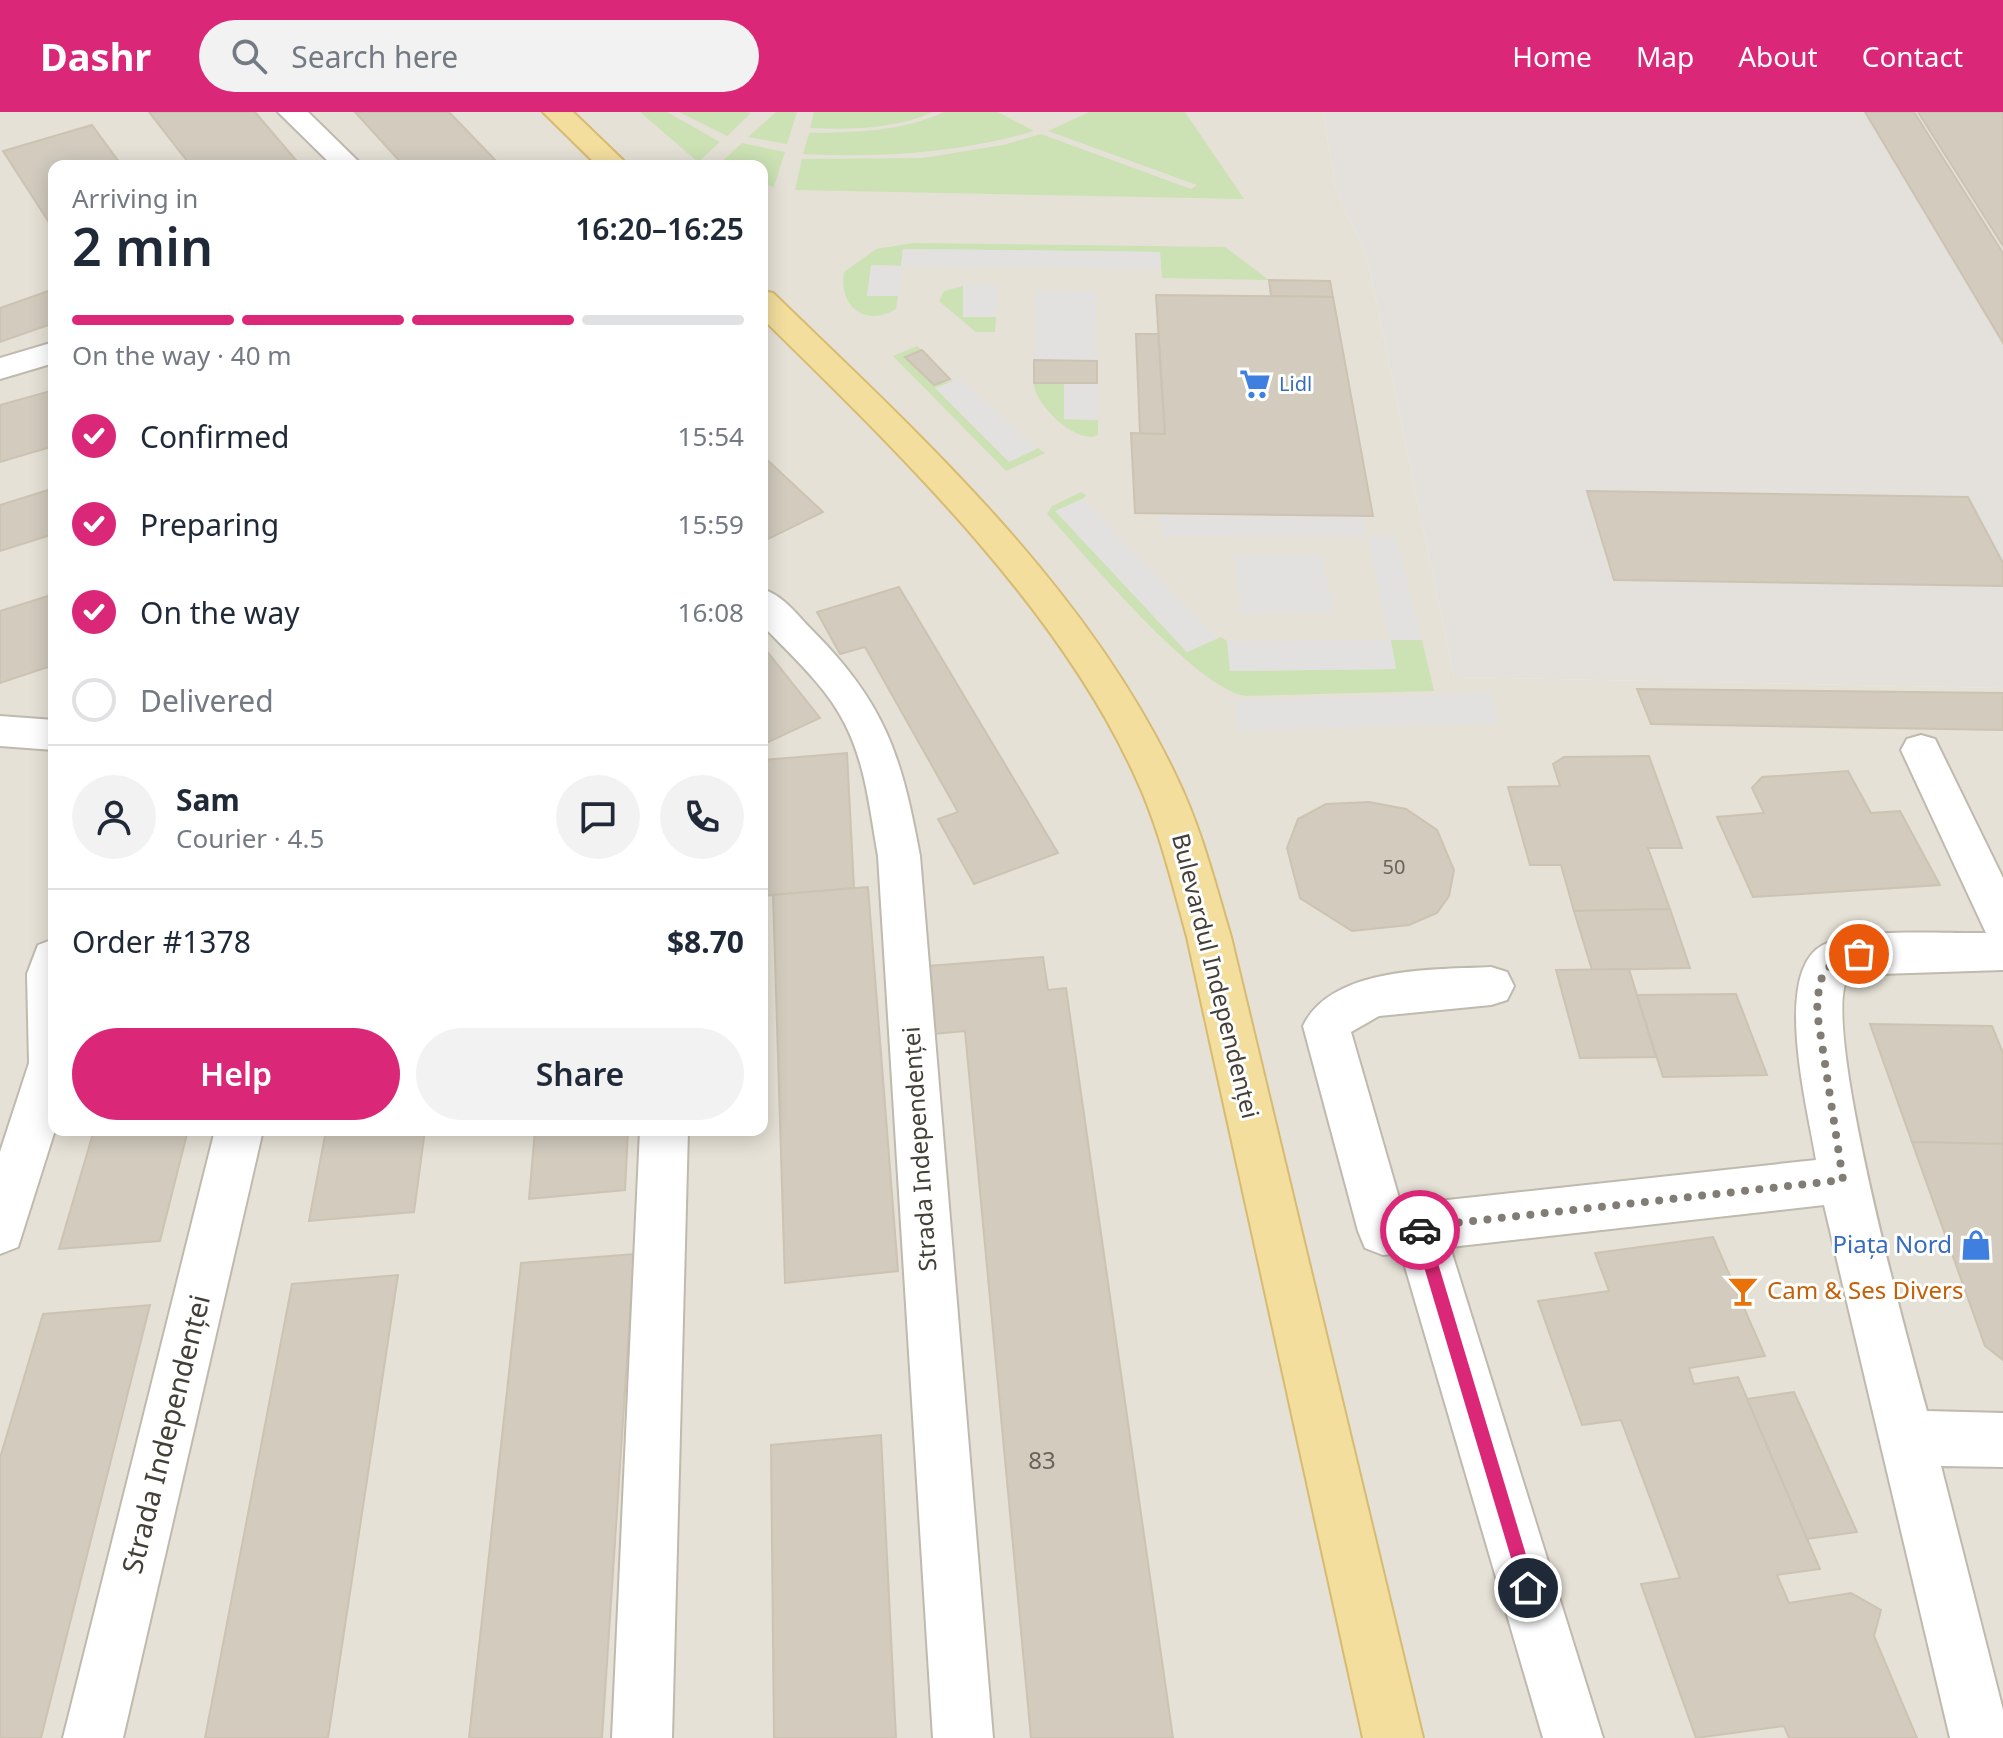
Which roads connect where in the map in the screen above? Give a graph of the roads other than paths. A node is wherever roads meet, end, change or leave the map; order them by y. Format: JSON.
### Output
{"nodes":[{"id":1,"x":292,"y":112,"type":"edge"},
{"id":2,"x":557,"y":112,"type":"edge"},
{"id":3,"x":343,"y":160,"type":"edge"},
{"id":4,"x":609,"y":160,"type":"edge"},
{"id":5,"x":768,"y":306,"type":"edge"},
{"id":6,"x":48,"y":354,"type":"edge"},
{"id":7,"x":0,"y":369,"type":"edge"},
{"id":8,"x":768,"y":608,"type":"edge"},
{"id":9,"x":0,"y":731,"type":"edge"},
{"id":10,"x":48,"y":735,"type":"edge"},
{"id":11,"x":1921,"y":750,"type":"dead end"},
{"id":12,"x":2003,"y":923,"type":"edge"},
{"id":13,"x":2003,"y":951,"type":"edge"},
{"id":14,"x":1491,"y":986,"type":"dead end"},
{"id":15,"x":48,"y":1076,"type":"edge"},
{"id":16,"x":238,"y":1136,"type":"edge"},
{"id":17,"x":664,"y":1136,"type":"edge"},
{"id":18,"x":1843,"y":1180,"type":"junction"},
{"id":19,"x":1419,"y":1227,"type":"junction"},
{"id":20,"x":0,"y":1230,"type":"edge"},
{"id":21,"x":1904,"y":1438,"type":"junction"},
{"id":22,"x":2003,"y":1440,"type":"edge"},
{"id":23,"x":93,"y":1738,"type":"edge"},
{"id":24,"x":642,"y":1738,"type":"edge"},
{"id":25,"x":963,"y":1738,"type":"edge"},
{"id":26,"x":1393,"y":1738,"type":"edge"},
{"id":27,"x":1573,"y":1738,"type":"edge"},
{"id":28,"x":1980,"y":1738,"type":"edge"}],
"edges":[{"from":1,"to":3,"type":"street"},
{"from":2,"to":4,"type":"main road"},
{"from":5,"to":26,"type":"main road","name":"Bulevardul Independenței"},
{"from":6,"to":7,"type":"street"},
{"from":8,"to":25,"type":"street","name":"Strada Independenței"},
{"from":9,"to":10,"type":"street"},
{"from":11,"to":12,"type":"street"},
{"from":13,"to":18,"type":"street"},
{"from":14,"to":19,"type":"street"},
{"from":15,"to":20,"type":"street"},
{"from":16,"to":23,"type":"street","name":"Strada Independenței"},
{"from":17,"to":24,"type":"street"},
{"from":18,"to":19,"type":"street"},
{"from":18,"to":21,"type":"street"},
{"from":19,"to":27,"type":"street"},
{"from":21,"to":22,"type":"street"},
{"from":21,"to":28,"type":"street"}]}
